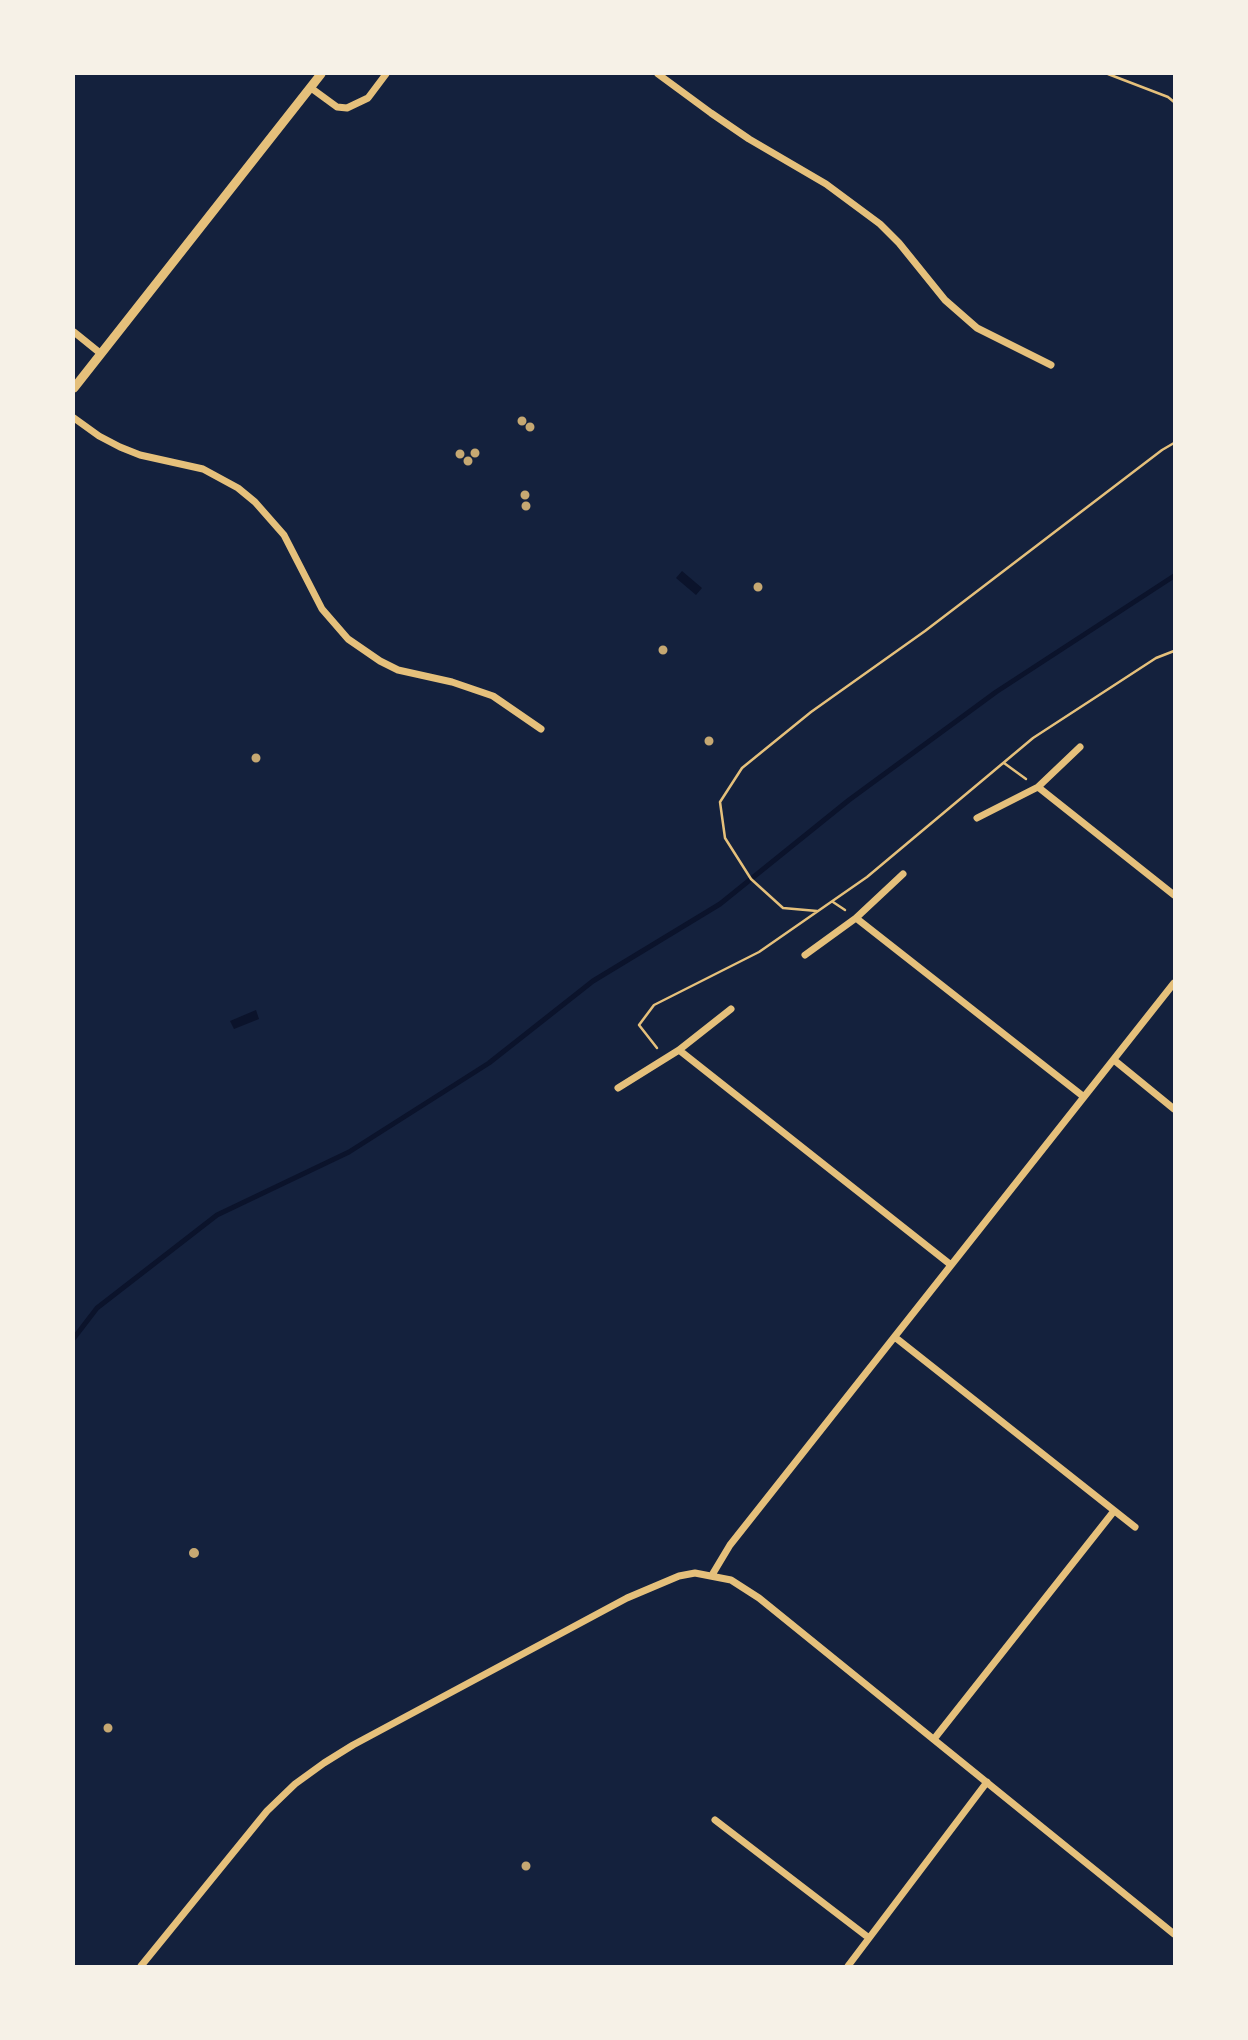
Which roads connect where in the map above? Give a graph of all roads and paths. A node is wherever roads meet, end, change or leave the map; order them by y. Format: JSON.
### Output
{"nodes":[{"id":1,"x":321,"y":74,"type":"edge"},
{"id":2,"x":386,"y":74,"type":"edge"},
{"id":3,"x":658,"y":74,"type":"edge"},
{"id":4,"x":1108,"y":74,"type":"edge"},
{"id":5,"x":311,"y":89,"type":"junction"},
{"id":6,"x":1174,"y":102,"type":"edge"},
{"id":7,"x":74,"y":332,"type":"edge"},
{"id":8,"x":100,"y":353,"type":"junction"},
{"id":9,"x":1051,"y":365,"type":"dead end"},
{"id":10,"x":74,"y":388,"type":"edge"},
{"id":11,"x":74,"y":418,"type":"edge"},
{"id":12,"x":1174,"y":443,"type":"edge"},
{"id":13,"x":1174,"y":651,"type":"edge"},
{"id":14,"x":541,"y":729,"type":"dead end"},
{"id":15,"x":1080,"y":747,"type":"dead end"},
{"id":16,"x":1004,"y":762,"type":"junction"},
{"id":17,"x":1038,"y":787,"type":"junction"},
{"id":18,"x":977,"y":818,"type":"dead end"},
{"id":19,"x":903,"y":874,"type":"dead end"},
{"id":20,"x":1174,"y":895,"type":"edge"},
{"id":21,"x":832,"y":901,"type":"junction"},
{"id":22,"x":817,"y":911,"type":"junction"},
{"id":23,"x":856,"y":918,"type":"junction"},
{"id":24,"x":805,"y":955,"type":"dead end"},
{"id":25,"x":1174,"y":983,"type":"edge"},
{"id":26,"x":731,"y":1009,"type":"dead end"},
{"id":27,"x":679,"y":1050,"type":"junction"},
{"id":28,"x":665,"y":1059,"type":"junction"},
{"id":29,"x":1114,"y":1060,"type":"junction"},
{"id":30,"x":618,"y":1088,"type":"dead end"},
{"id":31,"x":1084,"y":1097,"type":"junction"},
{"id":32,"x":1174,"y":1109,"type":"edge"},
{"id":33,"x":951,"y":1265,"type":"junction"},
{"id":34,"x":895,"y":1338,"type":"junction"},
{"id":35,"x":1114,"y":1511,"type":"junction"},
{"id":36,"x":1135,"y":1527,"type":"dead end"},
{"id":37,"x":712,"y":1575,"type":"junction"},
{"id":38,"x":934,"y":1739,"type":"junction"},
{"id":39,"x":987,"y":1782,"type":"junction"},
{"id":40,"x":715,"y":1820,"type":"dead end"},
{"id":41,"x":1174,"y":1934,"type":"edge"},
{"id":42,"x":869,"y":1938,"type":"junction"},
{"id":43,"x":141,"y":1966,"type":"edge"},
{"id":44,"x":848,"y":1966,"type":"edge"}],
"edges":[{"from":1,"to":5,"type":"street"},
{"from":2,"to":5,"type":"street"},
{"from":3,"to":9,"type":"street"},
{"from":4,"to":6,"type":"path"},
{"from":5,"to":8,"type":"street"},
{"from":7,"to":8,"type":"street"},
{"from":8,"to":10,"type":"street"},
{"from":11,"to":14,"type":"street"},
{"from":12,"to":22,"type":"path"},
{"from":13,"to":16,"type":"path"},
{"from":15,"to":17,"type":"street"},
{"from":16,"to":17,"type":"path"},
{"from":16,"to":21,"type":"path"},
{"from":17,"to":18,"type":"street"},
{"from":17,"to":20,"type":"street"},
{"from":19,"to":23,"type":"street"},
{"from":21,"to":22,"type":"path"},
{"from":21,"to":23,"type":"path"},
{"from":22,"to":28,"type":"path"},
{"from":23,"to":24,"type":"street"},
{"from":23,"to":31,"type":"street"},
{"from":25,"to":29,"type":"street"},
{"from":26,"to":27,"type":"street"},
{"from":27,"to":28,"type":"street"},
{"from":27,"to":33,"type":"street"},
{"from":28,"to":30,"type":"street"},
{"from":29,"to":31,"type":"street"},
{"from":29,"to":32,"type":"street"},
{"from":31,"to":33,"type":"street"},
{"from":33,"to":34,"type":"street"},
{"from":34,"to":35,"type":"street"},
{"from":34,"to":37,"type":"street"},
{"from":35,"to":36,"type":"street"},
{"from":35,"to":38,"type":"street"},
{"from":37,"to":38,"type":"street"},
{"from":37,"to":43,"type":"street"},
{"from":38,"to":39,"type":"street"},
{"from":39,"to":41,"type":"street"},
{"from":39,"to":42,"type":"street"},
{"from":40,"to":42,"type":"street"},
{"from":42,"to":44,"type":"street"}]}
